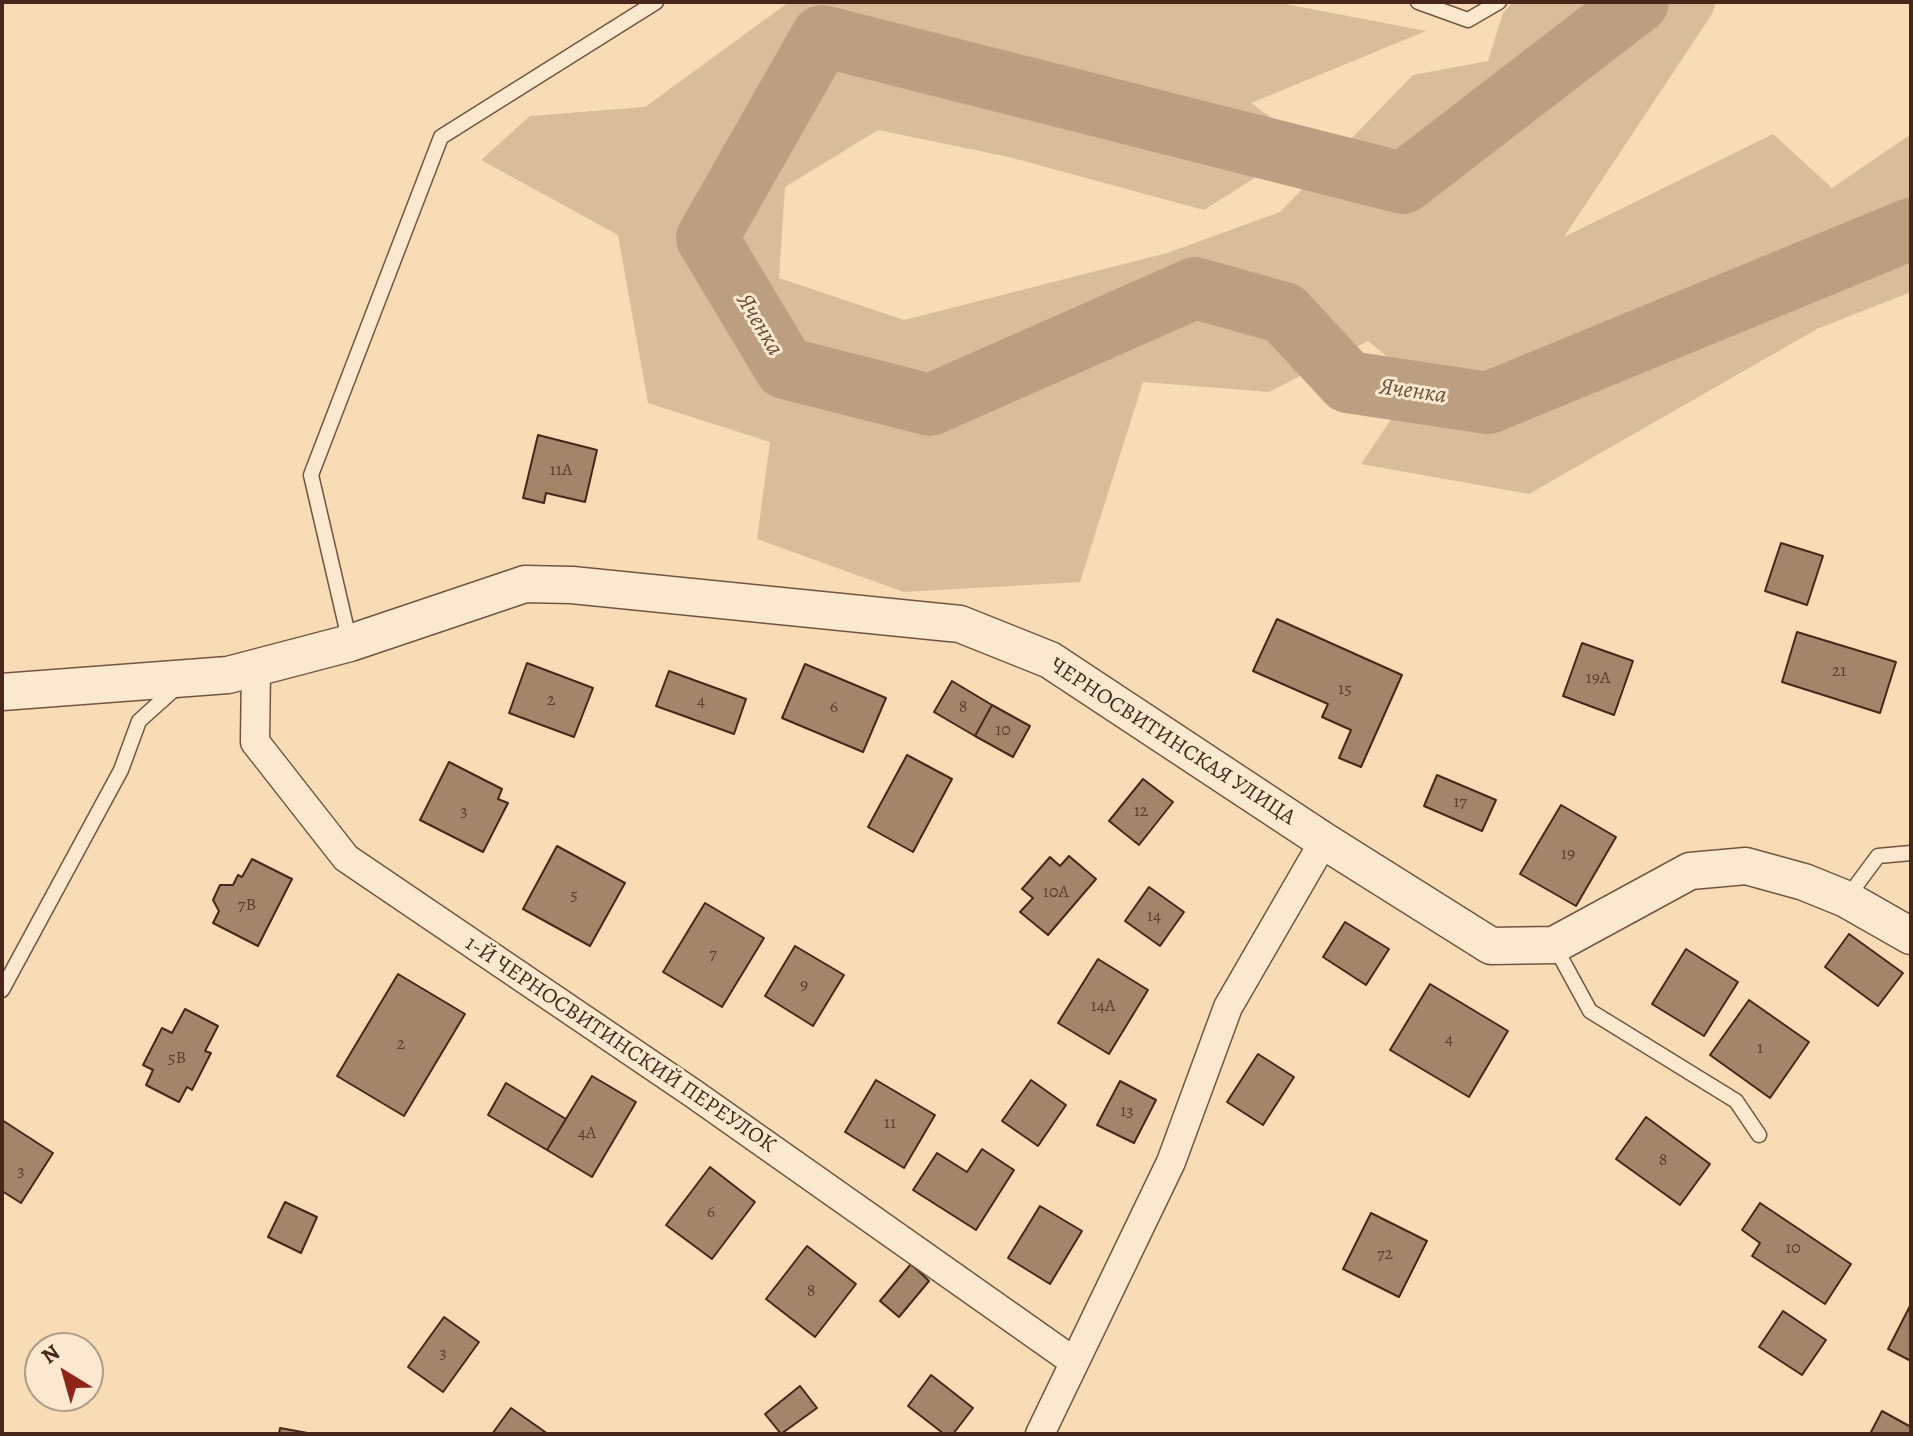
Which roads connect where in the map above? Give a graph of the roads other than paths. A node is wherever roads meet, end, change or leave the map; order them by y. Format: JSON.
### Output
{"nodes":[{"id":1,"x":656,"y":2,"type":"edge"},
{"id":2,"x":1418,"y":2,"type":"edge"},
{"id":3,"x":1499,"y":2,"type":"edge"},
{"id":4,"x":350,"y":643,"type":"junction"},
{"id":5,"x":256,"y":668,"type":"junction"},
{"id":6,"x":185,"y":679,"type":"junction"},
{"id":7,"x":2,"y":692,"type":"edge"},
{"id":8,"x":1324,"y":841,"type":"junction"},
{"id":9,"x":1911,"y":853,"type":"edge"},
{"id":10,"x":1846,"y":899,"type":"junction"},
{"id":11,"x":1911,"y":936,"type":"edge"},
{"id":12,"x":1554,"y":945,"type":"junction"},
{"id":13,"x":2,"y":990,"type":"edge"},
{"id":14,"x":1759,"y":1135,"type":"dead end"},
{"id":15,"x":1073,"y":1361,"type":"junction"},
{"id":16,"x":1040,"y":1434,"type":"edge"}],
"edges":[{"from":1,"to":4,"type":"lane"},
{"from":2,"to":3,"type":"lane"},
{"from":4,"to":5,"type":"street","name":"ЧЕРНОСВИТИНСКАЯ УЛИЦА"},
{"from":4,"to":8,"type":"street","name":"ЧЕРНОСВИТИНСКАЯ УЛИЦА"},
{"from":5,"to":6,"type":"street","name":"ЧЕРНОСВИТИНСКАЯ УЛИЦА"},
{"from":5,"to":15,"type":"street","name":"1-Й ЧЕРНОСВИТИНСКИЙ ПЕРЕУЛОК"},
{"from":6,"to":7,"type":"street","name":"ЧЕРНОСВИТИНСКАЯ УЛИЦА"},
{"from":6,"to":13,"type":"lane"},
{"from":8,"to":12,"type":"street","name":"ЧЕРНОСВИТИНСКАЯ УЛИЦА"},
{"from":8,"to":15,"type":"street"},
{"from":9,"to":10,"type":"lane"},
{"from":10,"to":11,"type":"street","name":"ЧЕРНОСВИТИНСКАЯ УЛИЦА"},
{"from":10,"to":12,"type":"street","name":"ЧЕРНОСВИТИНСКАЯ УЛИЦА"},
{"from":12,"to":14,"type":"lane"},
{"from":15,"to":16,"type":"street"}]}
